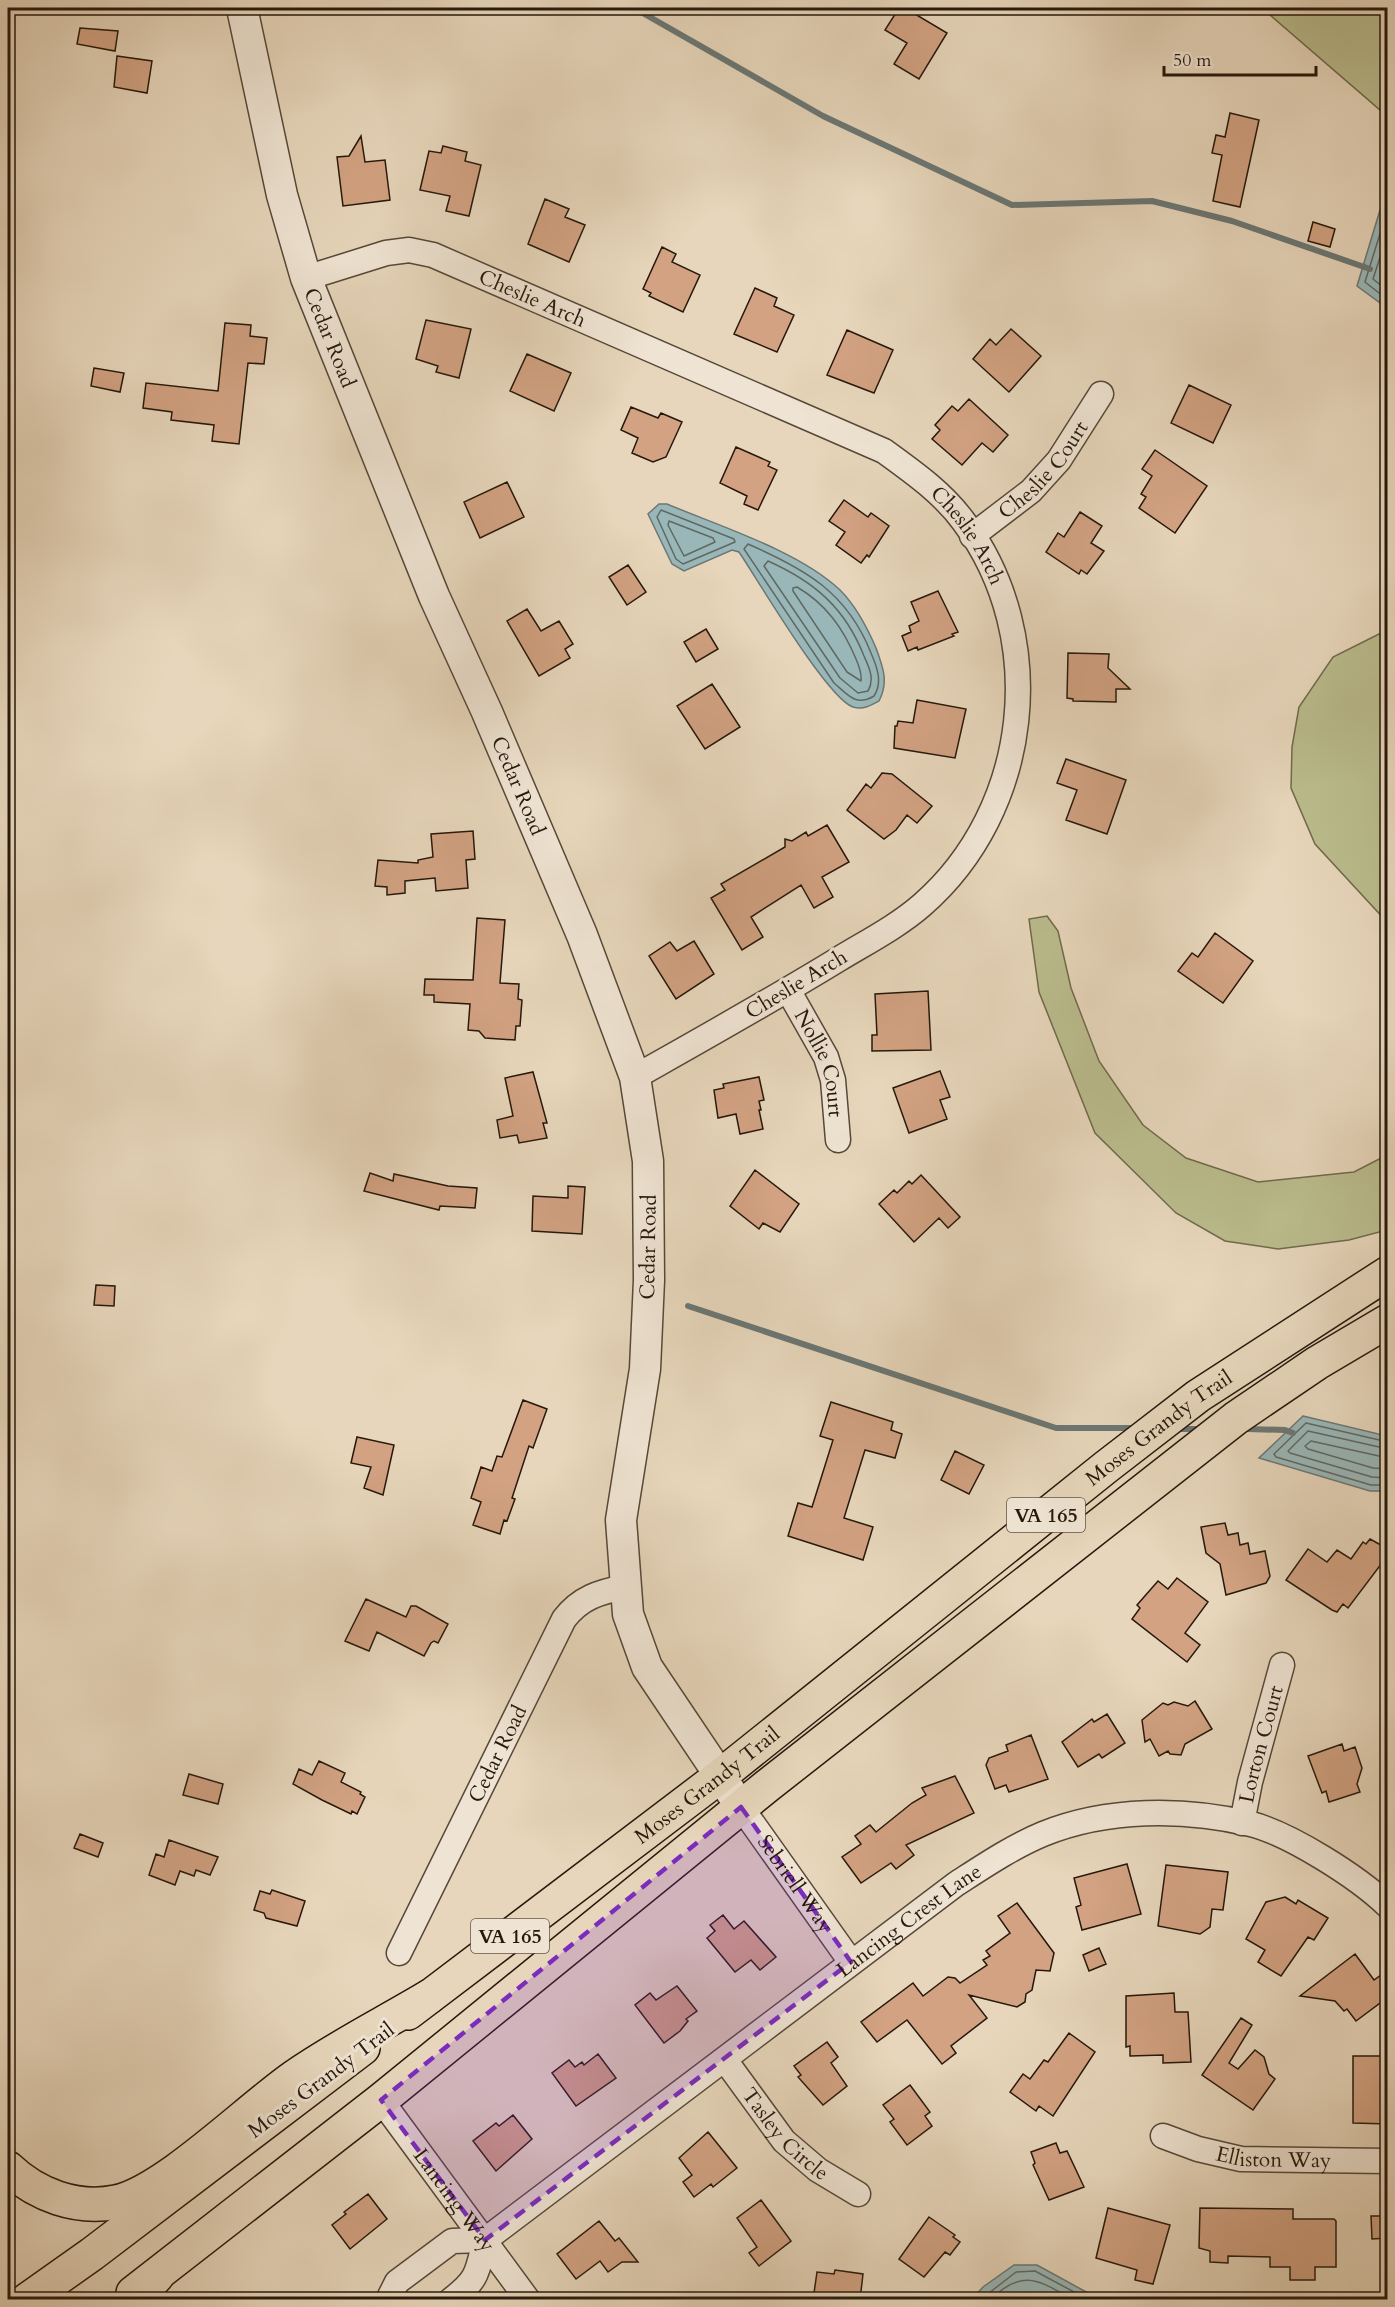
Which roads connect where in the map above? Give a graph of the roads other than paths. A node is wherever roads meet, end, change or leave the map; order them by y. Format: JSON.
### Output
{"nodes":[{"id":1,"x":242,"y":8,"type":"edge"},
{"id":2,"x":306,"y":278,"type":"junction"},
{"id":3,"x":1101,"y":394,"type":"dead end"},
{"id":4,"x":972,"y":536,"type":"junction"},
{"id":5,"x":788,"y":990,"type":"junction"},
{"id":6,"x":635,"y":1077,"type":"junction"},
{"id":7,"x":838,"y":1140,"type":"dead end"},
{"id":8,"x":1388,"y":1273,"type":"edge"},
{"id":9,"x":1388,"y":1321,"type":"edge"},
{"id":10,"x":625,"y":1587,"type":"junction"},
{"id":11,"x":1282,"y":1665,"type":"dead end"},
{"id":12,"x":719,"y":1777,"type":"junction"},
{"id":13,"x":741,"y":1808,"type":"junction"},
{"id":14,"x":1242,"y":1823,"type":"junction"},
{"id":15,"x":1388,"y":1906,"type":"edge"},
{"id":16,"x":399,"y":1953,"type":"dead end"},
{"id":17,"x":850,"y":1962,"type":"junction"},
{"id":18,"x":430,"y":1996,"type":"junction"},
{"id":19,"x":725,"y":2060,"type":"junction"},
{"id":20,"x":381,"y":2100,"type":"junction"},
{"id":21,"x":1163,"y":2136,"type":"dead end"},
{"id":22,"x":1388,"y":2161,"type":"edge"},
{"id":23,"x":8,"y":2168,"type":"edge"},
{"id":24,"x":858,"y":2194,"type":"dead end"},
{"id":25,"x":485,"y":2240,"type":"junction"},
{"id":26,"x":146,"y":2288,"type":"edge"},
{"id":27,"x":27,"y":2300,"type":"edge"},
{"id":28,"x":125,"y":2300,"type":"edge"},
{"id":29,"x":388,"y":2300,"type":"edge"},
{"id":30,"x":451,"y":2300,"type":"edge"},
{"id":31,"x":528,"y":2300,"type":"edge"}],
"edges":[{"from":1,"to":2,"type":"street","name":"Cedar Road"},
{"from":2,"to":4,"type":"street","name":"Cheslie Arch"},
{"from":2,"to":6,"type":"street","name":"Cedar Road"},
{"from":3,"to":4,"type":"street","name":"Cheslie Court"},
{"from":4,"to":5,"type":"street","name":"Cheslie Arch"},
{"from":5,"to":6,"type":"street","name":"Cheslie Arch"},
{"from":5,"to":7,"type":"street","name":"Nollie Court"},
{"from":6,"to":10,"type":"street","name":"Cedar Road"},
{"from":8,"to":12,"type":"main road","name":"Moses Grandy Trail","number":"VA 165"},
{"from":9,"to":13,"type":"main road","name":"Moses Grandy Trail","number":"VA 165"},
{"from":10,"to":12,"type":"street","name":"Cedar Road"},
{"from":10,"to":16,"type":"street","name":"Cedar Road"},
{"from":11,"to":14,"type":"street","name":"Lorton Court"},
{"from":12,"to":13,"type":"street","name":"Cedar Road"},
{"from":12,"to":18,"type":"main road","name":"Moses Grandy Trail","number":"VA 165"},
{"from":13,"to":17,"type":"street","name":"Sebriell Way"},
{"from":13,"to":20,"type":"main road","name":"Moses Grandy Trail","number":"VA 165"},
{"from":14,"to":15,"type":"street","name":"Lancing Crest Lane"},
{"from":14,"to":17,"type":"street","name":"Lancing Crest Lane"},
{"from":17,"to":19,"type":"street","name":"Lancing Crest Lane"},
{"from":18,"to":23,"type":"main road"},
{"from":18,"to":27,"type":"main road","name":"Moses Grandy Trail","number":"VA 165"},
{"from":19,"to":24,"type":"street","name":"Tasley Circle"},
{"from":19,"to":25,"type":"street","name":"Lancing Crest Lane"},
{"from":20,"to":25,"type":"street","name":"Lancing Way"},
{"from":20,"to":26,"type":"main road","name":"Moses Grandy Trail","number":"VA 165"},
{"from":21,"to":22,"type":"street","name":"Elliston Way"},
{"from":25,"to":29,"type":"street"},
{"from":25,"to":30,"type":"street"},
{"from":25,"to":31,"type":"street","name":"Lancing Way"},
{"from":26,"to":28,"type":"main road","name":"Moses Grandy Trail","number":"VA 165"}]}
